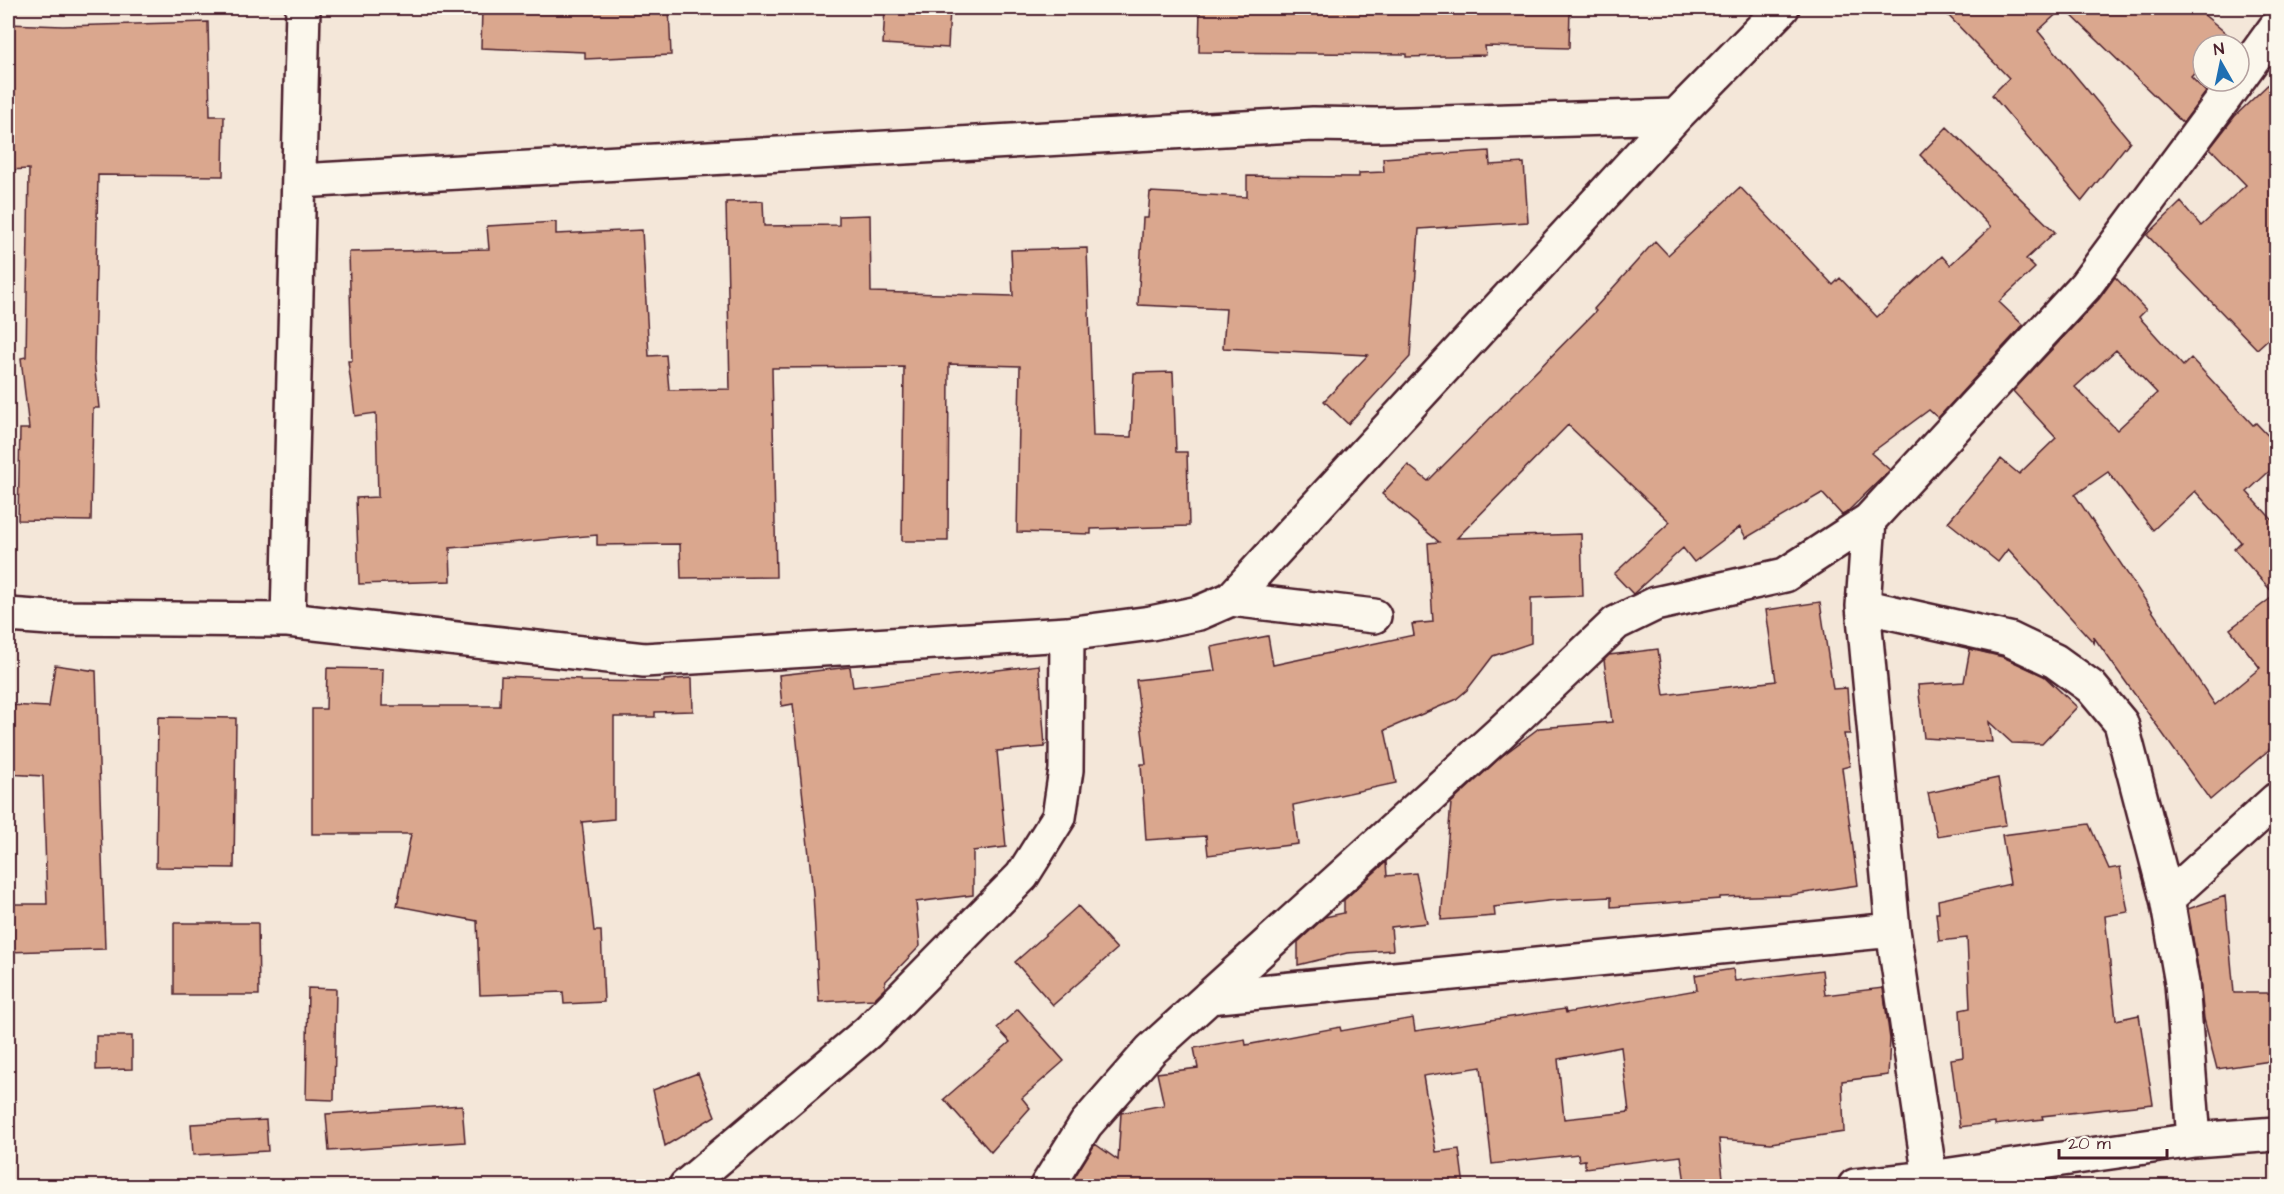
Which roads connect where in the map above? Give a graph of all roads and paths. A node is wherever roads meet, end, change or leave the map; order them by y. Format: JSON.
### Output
{"nodes":[{"id":1,"x":303,"y":8,"type":"edge"},
{"id":2,"x":1782,"y":8,"type":"edge"},
{"id":3,"x":2277,"y":27,"type":"edge"},
{"id":4,"x":2251,"y":62,"type":"edge"},
{"id":5,"x":2228,"y":93,"type":"edge"},
{"id":6,"x":1676,"y":116,"type":"junction"},
{"id":7,"x":299,"y":181,"type":"junction"},
{"id":8,"x":1869,"y":520,"type":"junction"},
{"id":9,"x":1231,"y":599,"type":"junction"},
{"id":10,"x":1863,"y":606,"type":"junction"},
{"id":11,"x":8,"y":615,"type":"edge"},
{"id":12,"x":1374,"y":616,"type":"dead end"},
{"id":13,"x":288,"y":620,"type":"junction"},
{"id":14,"x":1067,"y":634,"type":"junction"},
{"id":15,"x":2277,"y":801,"type":"edge"},
{"id":16,"x":2167,"y":899,"type":"junction"},
{"id":17,"x":1893,"y":930,"type":"junction"},
{"id":18,"x":1209,"y":997,"type":"junction"},
{"id":19,"x":2277,"y":1134,"type":"edge"},
{"id":20,"x":2194,"y":1140,"type":"junction"},
{"id":21,"x":1930,"y":1178,"type":"junction"},
{"id":22,"x":686,"y":1186,"type":"edge"},
{"id":23,"x":1047,"y":1186,"type":"edge"},
{"id":24,"x":1855,"y":1186,"type":"edge"}],
"edges":[{"from":1,"to":7,"type":"street"},
{"from":2,"to":6,"type":"street"},
{"from":3,"to":4,"type":"street"},
{"from":5,"to":8,"type":"street"},
{"from":6,"to":7,"type":"street"},
{"from":6,"to":9,"type":"street"},
{"from":7,"to":13,"type":"street"},
{"from":8,"to":10,"type":"street"},
{"from":8,"to":18,"type":"street"},
{"from":9,"to":12,"type":"street"},
{"from":9,"to":14,"type":"street"},
{"from":10,"to":16,"type":"street"},
{"from":10,"to":17,"type":"street"},
{"from":11,"to":13,"type":"street"},
{"from":13,"to":14,"type":"street"},
{"from":14,"to":22,"type":"street"},
{"from":15,"to":16,"type":"street"},
{"from":16,"to":20,"type":"street"},
{"from":17,"to":18,"type":"street"},
{"from":17,"to":21,"type":"street"},
{"from":18,"to":23,"type":"street"},
{"from":19,"to":20,"type":"street"},
{"from":20,"to":21,"type":"street"},
{"from":21,"to":24,"type":"street"}]}
